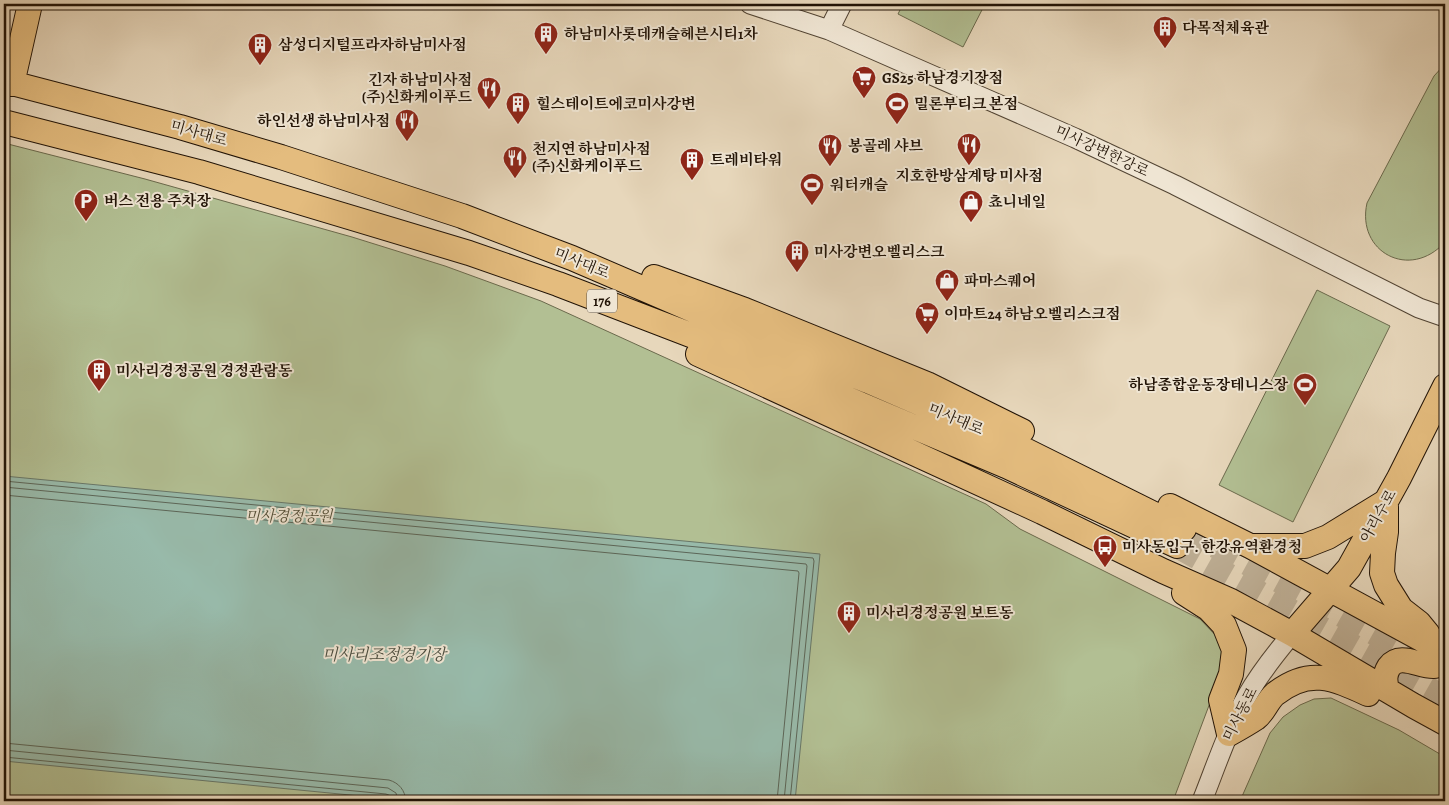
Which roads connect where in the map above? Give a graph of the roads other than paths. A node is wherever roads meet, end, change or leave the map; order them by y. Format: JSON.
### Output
{"nodes":[{"id":1,"x":30,"y":4,"type":"edge"},
{"id":2,"x":750,"y":4,"type":"edge"},
{"id":3,"x":842,"y":4,"type":"edge"},
{"id":4,"x":829,"y":30,"type":"junction"},
{"id":5,"x":6,"y":83,"type":"edge"},
{"id":6,"x":4,"y":122,"type":"edge"},
{"id":7,"x":558,"y":284,"type":"junction"},
{"id":8,"x":1445,"y":316,"type":"edge"},
{"id":9,"x":1445,"y":386,"type":"edge"},
{"id":10,"x":1386,"y":502,"type":"junction"},
{"id":11,"x":1183,"y":530,"type":"junction"},
{"id":12,"x":1250,"y":546,"type":"junction"},
{"id":13,"x":1163,"y":571,"type":"junction"},
{"id":14,"x":1331,"y":590,"type":"junction"},
{"id":15,"x":1292,"y":634,"type":"junction"},
{"id":16,"x":1443,"y":654,"type":"edge"},
{"id":17,"x":1387,"y":690,"type":"junction"},
{"id":18,"x":1414,"y":706,"type":"junction"},
{"id":19,"x":1445,"y":723,"type":"edge"},
{"id":20,"x":1229,"y":734,"type":"junction"},
{"id":21,"x":1202,"y":801,"type":"edge"}],
"edges":[{"from":1,"to":5,"type":"main road"},
{"from":2,"to":4,"type":"street","name":"미사강변한강로"},
{"from":3,"to":4,"type":"street"},
{"from":4,"to":8,"type":"street","name":"미사강변한강로"},
{"from":5,"to":11,"type":"main road","name":"미사대로"},
{"from":6,"to":7,"type":"main road","name":"미사대로","number":"176"},
{"from":7,"to":11,"type":"main road","name":"미사대로","number":"176"},
{"from":7,"to":13,"type":"main road"},
{"from":9,"to":10,"type":"main road","name":"아리수로"},
{"from":10,"to":12,"type":"main road"},
{"from":10,"to":14,"type":"main road","name":"아리수로"},
{"from":10,"to":16,"type":"main road"},
{"from":11,"to":12,"type":"main road"},
{"from":11,"to":13,"type":"main road"},
{"from":12,"to":14,"type":"main road"},
{"from":13,"to":15,"type":"main road"},
{"from":13,"to":20,"type":"main road"},
{"from":14,"to":15,"type":"main road","name":"아리수로"},
{"from":14,"to":16,"type":"main road"},
{"from":15,"to":17,"type":"main road"},
{"from":15,"to":20,"type":"street","name":"미사동로"},
{"from":16,"to":17,"type":"main road"},
{"from":17,"to":18,"type":"main road"},
{"from":18,"to":19,"type":"main road"},
{"from":18,"to":20,"type":"main road"},
{"from":20,"to":21,"type":"street","name":"미사동로"}]}
